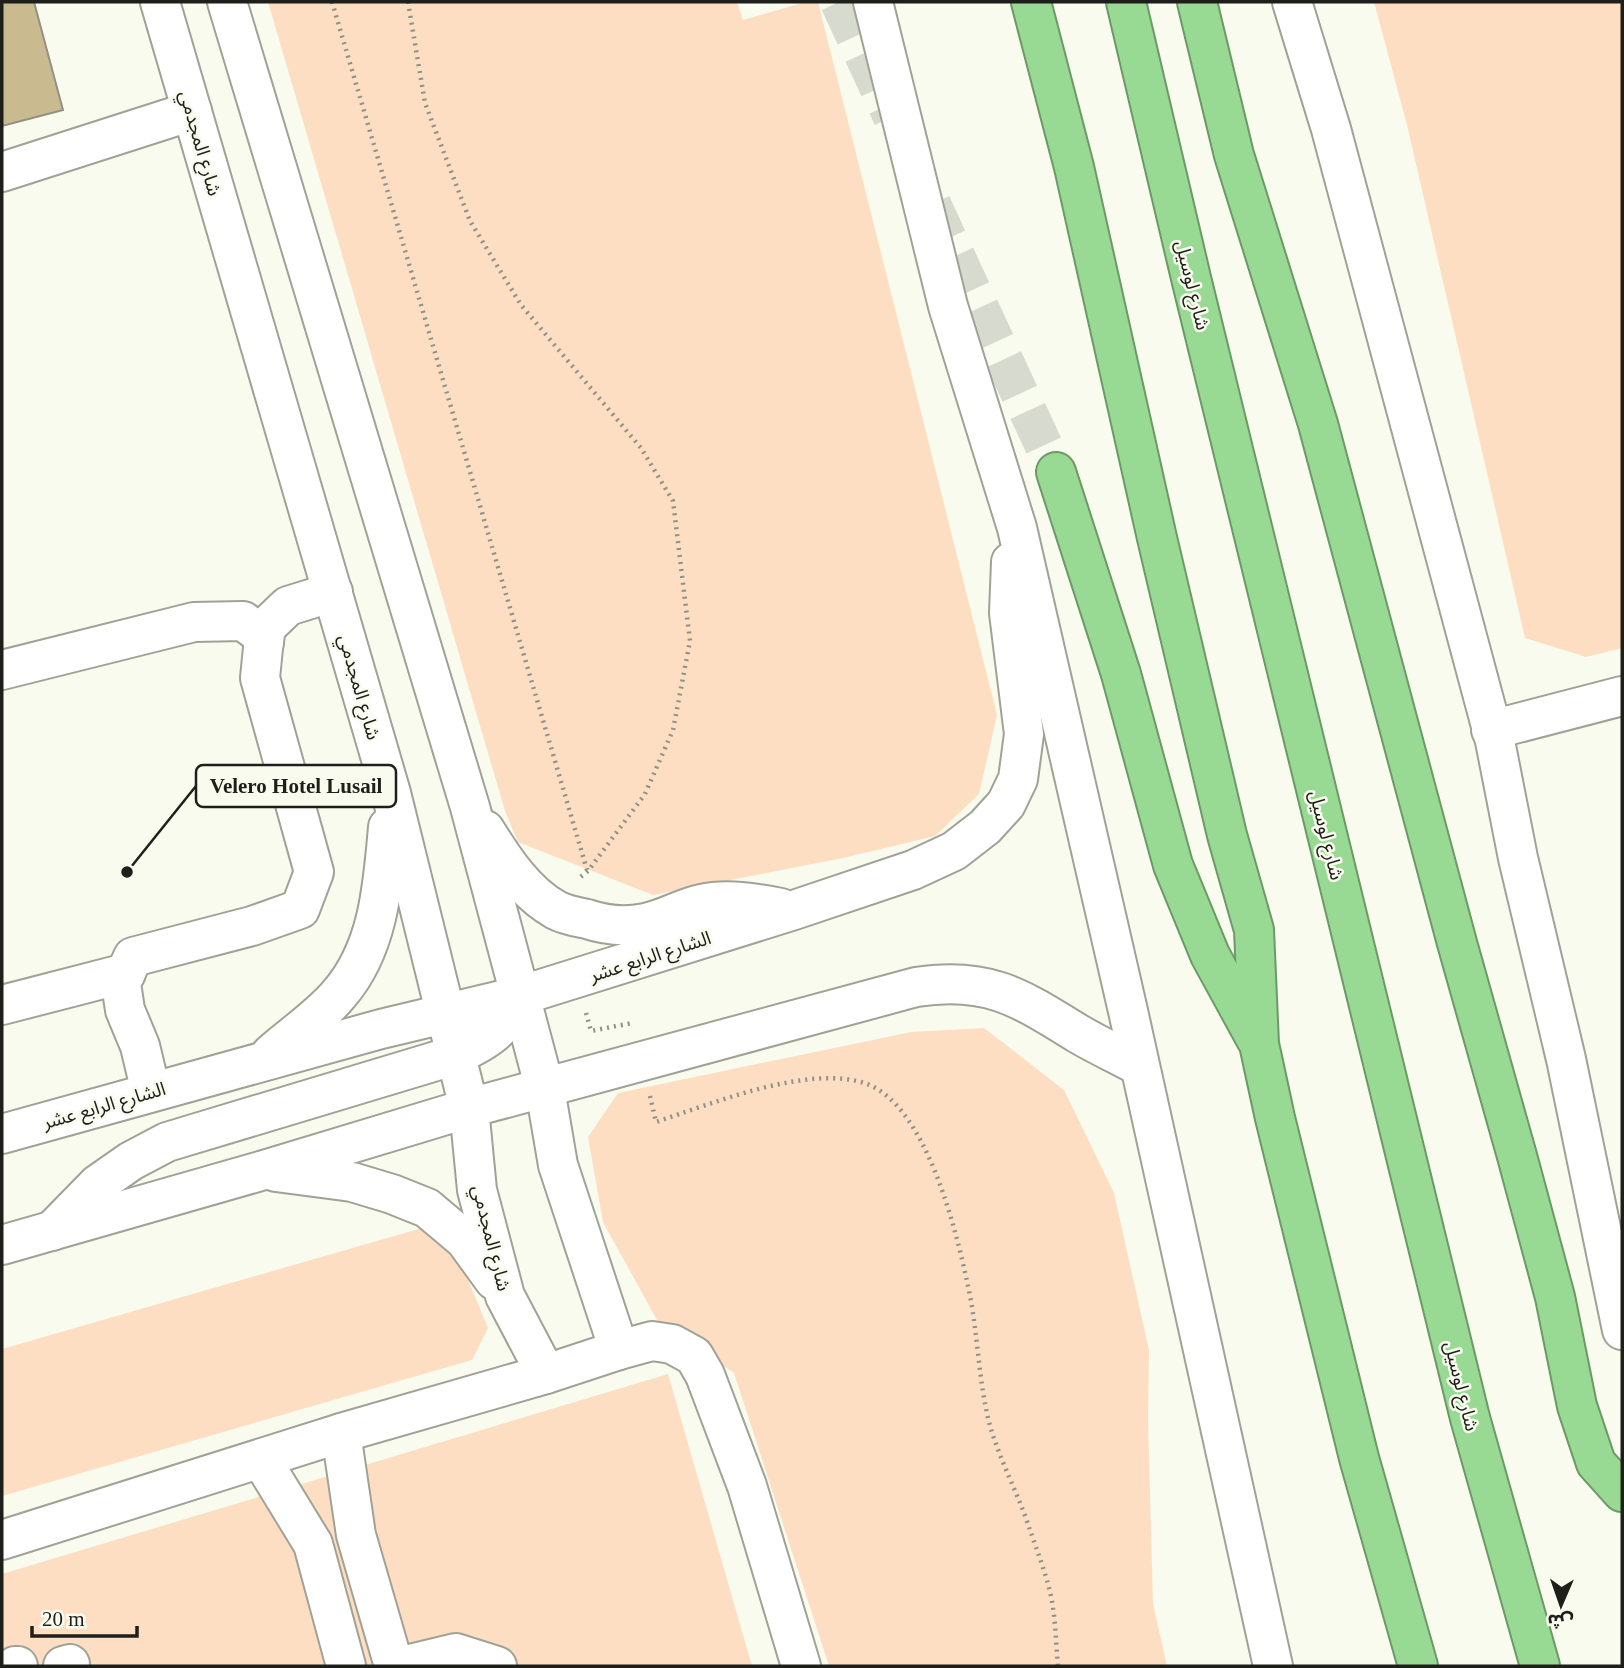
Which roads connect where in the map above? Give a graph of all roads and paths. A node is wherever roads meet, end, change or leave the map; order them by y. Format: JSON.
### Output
{"nodes":[{"id":1,"x":160,"y":2,"type":"edge"},
{"id":2,"x":228,"y":2,"type":"edge"},
{"id":3,"x":332,"y":2,"type":"edge"},
{"id":4,"x":408,"y":2,"type":"edge"},
{"id":5,"x":873,"y":2,"type":"edge"},
{"id":6,"x":1031,"y":2,"type":"edge"},
{"id":7,"x":1126,"y":2,"type":"edge"},
{"id":8,"x":1197,"y":2,"type":"edge"},
{"id":9,"x":1292,"y":2,"type":"edge"},
{"id":10,"x":192,"y":111,"type":"junction"},
{"id":11,"x":2,"y":172,"type":"edge"},
{"id":12,"x":1056,"y":472,"type":"tunnel mouth"},
{"id":13,"x":1017,"y":528,"type":"junction"},
{"id":14,"x":333,"y":592,"type":"junction"},
{"id":15,"x":264,"y":642,"type":"junction"},
{"id":16,"x":2,"y":670,"type":"edge"},
{"id":17,"x":1622,"y":696,"type":"edge"},
{"id":18,"x":1492,"y":730,"type":"junction"},
{"id":19,"x":391,"y":793,"type":"junction"},
{"id":20,"x":470,"y":807,"type":"junction"},
{"id":21,"x":588,"y":871,"type":"junction"},
{"id":22,"x":556,"y":910,"type":"junction"},
{"id":23,"x":794,"y":910,"type":"junction"},
{"id":24,"x":126,"y":973,"type":"junction"},
{"id":25,"x":577,"y":979,"type":"junction"},
{"id":26,"x":519,"y":996,"type":"junction"},
{"id":27,"x":2,"y":1005,"type":"edge"},
{"id":28,"x":445,"y":1013,"type":"junction"},
{"id":29,"x":1259,"y":1044,"type":"junction"},
{"id":30,"x":456,"y":1055,"type":"junction"},
{"id":31,"x":263,"y":1061,"type":"junction"},
{"id":32,"x":642,"y":1063,"type":"junction"},
{"id":33,"x":1139,"y":1066,"type":"junction"},
{"id":34,"x":545,"y":1089,"type":"junction"},
{"id":35,"x":151,"y":1092,"type":"junction"},
{"id":36,"x":469,"y":1108,"type":"junction"},
{"id":37,"x":39,"y":1123,"type":"junction"},
{"id":38,"x":2,"y":1134,"type":"edge"},
{"id":39,"x":2,"y":1155,"type":"edge"},
{"id":40,"x":264,"y":1170,"type":"junction"},
{"id":41,"x":50,"y":1233,"type":"junction"},
{"id":42,"x":2,"y":1245,"type":"edge"},
{"id":43,"x":505,"y":1296,"type":"junction"},
{"id":44,"x":1622,"y":1330,"type":"edge"},
{"id":45,"x":620,"y":1350,"type":"junction"},
{"id":46,"x":546,"y":1374,"type":"junction"},
{"id":47,"x":341,"y":1433,"type":"junction"},
{"id":48,"x":261,"y":1459,"type":"junction"},
{"id":49,"x":1622,"y":1492,"type":"edge"},
{"id":50,"x":2,"y":1540,"type":"edge"},
{"id":51,"x":346,"y":1666,"type":"edge"},
{"id":52,"x":394,"y":1666,"type":"edge"},
{"id":53,"x":402,"y":1666,"type":"edge"},
{"id":54,"x":497,"y":1666,"type":"edge"},
{"id":55,"x":801,"y":1666,"type":"edge"},
{"id":56,"x":1058,"y":1666,"type":"edge"},
{"id":57,"x":1273,"y":1666,"type":"edge"},
{"id":58,"x":1418,"y":1666,"type":"edge"},
{"id":59,"x":1540,"y":1666,"type":"edge"}],
"edges":[{"from":1,"to":10,"type":"street","name":"شارع المجدمي"},
{"from":2,"to":20,"type":"street"},
{"from":3,"to":21,"type":"path"},
{"from":4,"to":21,"type":"path"},
{"from":5,"to":13,"type":"street"},
{"from":6,"to":29,"type":"highway"},
{"from":7,"to":59,"type":"highway","name":"شارع لوسيل"},
{"from":8,"to":49,"type":"highway"},
{"from":9,"to":18,"type":"street"},
{"from":10,"to":11,"type":"street"},
{"from":10,"to":14,"type":"street","name":"شارع المجدمي"},
{"from":12,"to":29,"type":"highway"},
{"from":13,"to":23,"type":"street","name":"الشارع الرابع عشر"},
{"from":13,"to":33,"type":"street"},
{"from":14,"to":15,"type":"street"},
{"from":14,"to":19,"type":"street","name":"شارع المجدمي"},
{"from":15,"to":16,"type":"street"},
{"from":15,"to":24,"type":"street"},
{"from":17,"to":18,"type":"street"},
{"from":18,"to":44,"type":"street"},
{"from":19,"to":28,"type":"street","name":"شارع المجدمي"},
{"from":19,"to":31,"type":"street"},
{"from":20,"to":22,"type":"street"},
{"from":20,"to":26,"type":"street"},
{"from":21,"to":22,"type":"path"},
{"from":22,"to":23,"type":"street"},
{"from":23,"to":25,"type":"street","name":"الشارع الرابع عشر"},
{"from":24,"to":27,"type":"street"},
{"from":24,"to":35,"type":"street"},
{"from":25,"to":26,"type":"street","name":"الشارع الرابع عشر"},
{"from":25,"to":32,"type":"path"},
{"from":26,"to":28,"type":"street","name":"الشارع الرابع عشر"},
{"from":26,"to":30,"type":"street"},
{"from":26,"to":34,"type":"street"},
{"from":28,"to":30,"type":"street","name":"شارع المجدمي"},
{"from":28,"to":31,"type":"street","name":"الشارع الرابع عشر"},
{"from":29,"to":58,"type":"highway"},
{"from":30,"to":36,"type":"street","name":"شارع المجدمي"},
{"from":30,"to":41,"type":"street"},
{"from":31,"to":35,"type":"street","name":"الشارع الرابع عشر"},
{"from":32,"to":33,"type":"street"},
{"from":32,"to":34,"type":"street"},
{"from":32,"to":56,"type":"path"},
{"from":33,"to":57,"type":"street"},
{"from":34,"to":36,"type":"street"},
{"from":34,"to":45,"type":"street"},
{"from":35,"to":37,"type":"street","name":"الشارع الرابع عشر"},
{"from":36,"to":40,"type":"street"},
{"from":36,"to":43,"type":"street","name":"شارع المجدمي"},
{"from":37,"to":38,"type":"street","name":"الشارع الرابع عشر"},
{"from":37,"to":39,"type":"street"},
{"from":40,"to":41,"type":"street"},
{"from":40,"to":43,"type":"street"},
{"from":41,"to":42,"type":"street"},
{"from":43,"to":46,"type":"street","name":"شارع المجدمي"},
{"from":45,"to":46,"type":"street"},
{"from":45,"to":55,"type":"street"},
{"from":46,"to":47,"type":"street"},
{"from":47,"to":48,"type":"street"},
{"from":47,"to":52,"type":"street"},
{"from":48,"to":50,"type":"street"},
{"from":48,"to":51,"type":"street"},
{"from":53,"to":54,"type":"street"}]}
